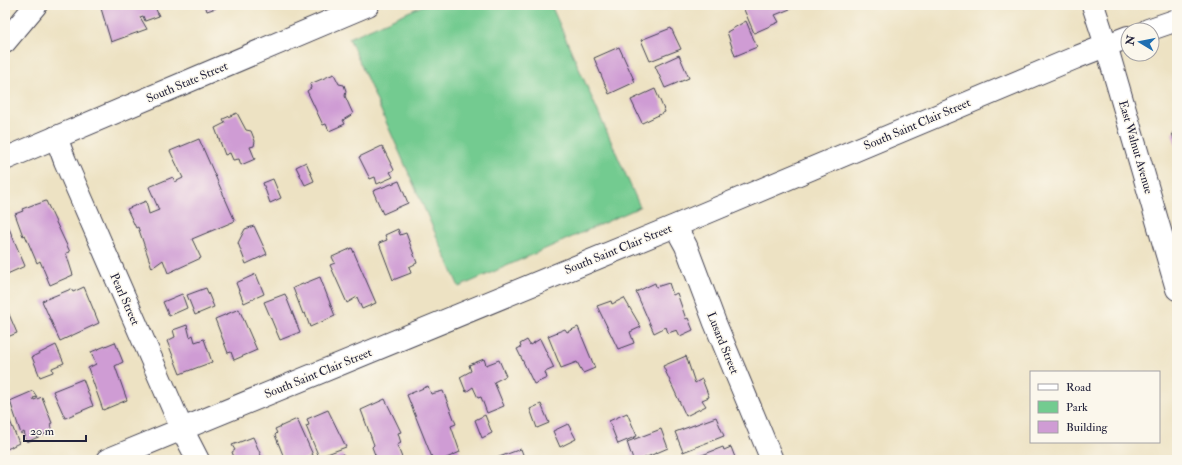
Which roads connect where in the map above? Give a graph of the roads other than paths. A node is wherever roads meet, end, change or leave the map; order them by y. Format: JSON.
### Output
{"nodes":[{"id":1,"x":36,"y":5,"type":"edge"},
{"id":2,"x":368,"y":5,"type":"edge"},
{"id":3,"x":1093,"y":5,"type":"edge"},
{"id":4,"x":1177,"y":20,"type":"edge"},
{"id":5,"x":1160,"y":26,"type":"edge"},
{"id":6,"x":1120,"y":40,"type":"edge"},
{"id":7,"x":5,"y":42,"type":"edge"},
{"id":8,"x":1106,"y":45,"type":"junction"},
{"id":9,"x":56,"y":137,"type":"junction"},
{"id":10,"x":5,"y":158,"type":"edge"},
{"id":11,"x":675,"y":226,"type":"junction"},
{"id":12,"x":1177,"y":289,"type":"edge"},
{"id":13,"x":182,"y":429,"type":"junction"},
{"id":14,"x":107,"y":460,"type":"edge"},
{"id":15,"x":198,"y":460,"type":"edge"},
{"id":16,"x":772,"y":460,"type":"edge"}],
"edges":[{"from":1,"to":7,"type":"street"},
{"from":2,"to":9,"type":"street","name":"South State Street"},
{"from":3,"to":8,"type":"street","name":"East Walnut Avenue"},
{"from":4,"to":5,"type":"street"},
{"from":6,"to":8,"type":"street","name":"South Saint Clair Street"},
{"from":8,"to":11,"type":"street","name":"South Saint Clair Street"},
{"from":8,"to":12,"type":"street","name":"East Walnut Avenue"},
{"from":9,"to":10,"type":"street","name":"South State Street"},
{"from":9,"to":13,"type":"street","name":"Pearl Street"},
{"from":11,"to":13,"type":"street","name":"South Saint Clair Street"},
{"from":11,"to":16,"type":"street","name":"Lusard Street"},
{"from":13,"to":14,"type":"street","name":"South Saint Clair Street"},
{"from":13,"to":15,"type":"street","name":"Pearl Street"}]}
